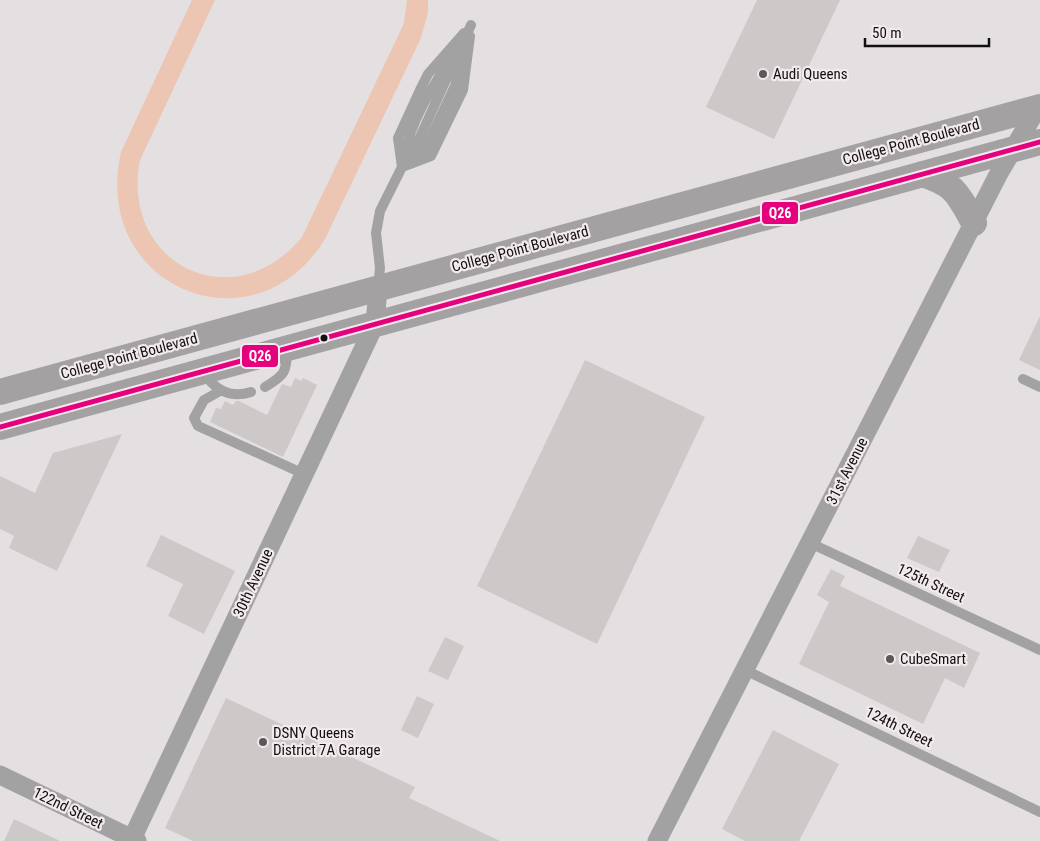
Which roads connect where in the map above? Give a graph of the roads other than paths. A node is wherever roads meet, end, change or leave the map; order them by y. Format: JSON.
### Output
{"nodes":[{"id":1,"x":471,"y":25,"type":"junction"},
{"id":2,"x":1039,"y":106,"type":"edge"},
{"id":3,"x":1040,"y":142,"type":"edge"},
{"id":4,"x":1013,"y":149,"type":"junction"},
{"id":5,"x":402,"y":167,"type":"junction"},
{"id":6,"x":922,"y":174,"type":"junction"},
{"id":7,"x":974,"y":223,"type":"junction"},
{"id":8,"x":378,"y":288,"type":"junction"},
{"id":9,"x":375,"y":324,"type":"junction"},
{"id":10,"x":287,"y":348,"type":"junction"},
{"id":11,"x":202,"y":372,"type":"junction"},
{"id":12,"x":1023,"y":379,"type":"dead end"},
{"id":13,"x":265,"y":387,"type":"dead end"},
{"id":14,"x":1040,"y":387,"type":"edge"},
{"id":15,"x":0,"y":392,"type":"edge"},
{"id":16,"x":220,"y":392,"type":"junction"},
{"id":17,"x":251,"y":392,"type":"dead end"},
{"id":18,"x":0,"y":427,"type":"edge"},
{"id":19,"x":304,"y":474,"type":"junction"},
{"id":20,"x":810,"y":543,"type":"junction"},
{"id":21,"x":1040,"y":650,"type":"edge"},
{"id":22,"x":745,"y":670,"type":"junction"},
{"id":23,"x":0,"y":776,"type":"edge"},
{"id":24,"x":1040,"y":812,"type":"edge"},
{"id":25,"x":133,"y":840,"type":"edge"},
{"id":26,"x":657,"y":841,"type":"edge"}],
"edges":[{"from":1,"to":5,"type":"lane"},
{"from":1,"to":5,"type":"lane"},
{"from":1,"to":5,"type":"lane"},
{"from":2,"to":4,"type":"street","name":"31st Avenue"},
{"from":2,"to":8,"type":"main road","name":"College Point Boulevard"},
{"from":3,"to":4,"type":"main road"},
{"from":4,"to":6,"type":"main road"},
{"from":4,"to":7,"type":"street","name":"31st Avenue"},
{"from":5,"to":8,"type":"lane"},
{"from":6,"to":7,"type":"main road"},
{"from":6,"to":9,"type":"main road"},
{"from":7,"to":20,"type":"street","name":"31st Avenue"},
{"from":8,"to":9,"type":"street"},
{"from":8,"to":15,"type":"main road","name":"College Point Boulevard"},
{"from":9,"to":10,"type":"main road"},
{"from":9,"to":19,"type":"street","name":"30th Avenue"},
{"from":10,"to":11,"type":"main road"},
{"from":10,"to":13,"type":"lane"},
{"from":11,"to":16,"type":"lane"},
{"from":11,"to":18,"type":"main road"},
{"from":12,"to":14,"type":"lane"},
{"from":16,"to":17,"type":"lane"},
{"from":16,"to":19,"type":"lane"},
{"from":19,"to":25,"type":"street","name":"30th Avenue"},
{"from":20,"to":21,"type":"lane","name":"125th Street"},
{"from":20,"to":22,"type":"street","name":"31st Avenue"},
{"from":22,"to":24,"type":"lane","name":"124th Street"},
{"from":22,"to":26,"type":"street","name":"31st Avenue"},
{"from":23,"to":25,"type":"street","name":"122nd Street"}]}
